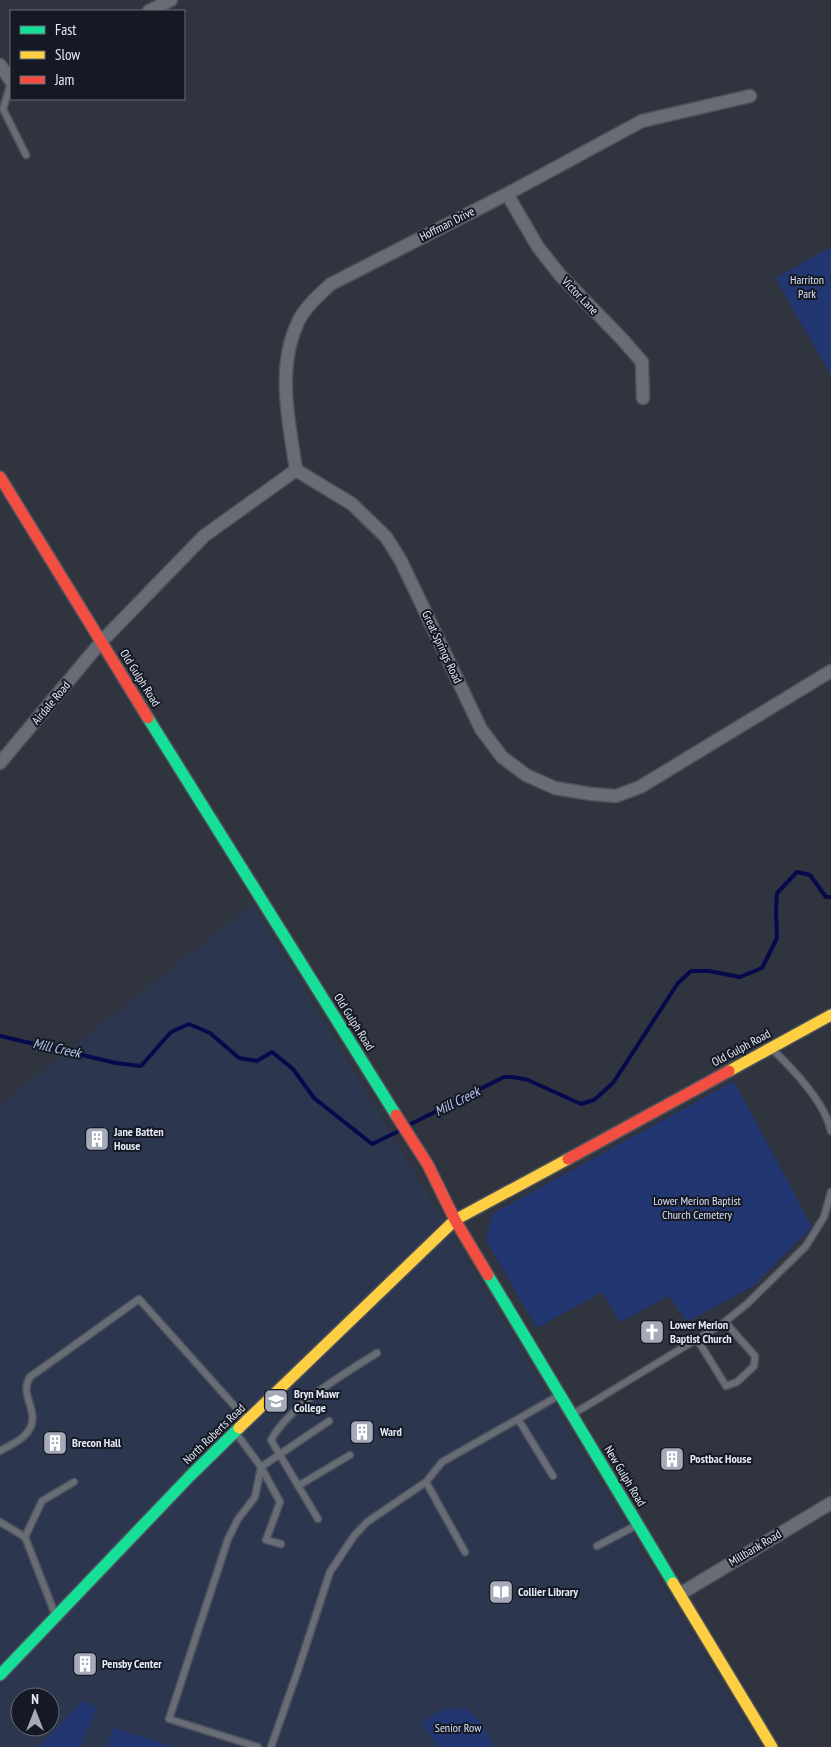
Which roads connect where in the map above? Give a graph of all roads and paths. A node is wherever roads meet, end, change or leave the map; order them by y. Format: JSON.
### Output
{"nodes":[{"id":1,"x":171,"y":0,"type":"edge"},
{"id":2,"x":151,"y":10,"type":"edge"},
{"id":3,"x":0,"y":65,"type":"edge"},
{"id":4,"x":10,"y":80,"type":"edge"},
{"id":5,"x":10,"y":85,"type":"edge"},
{"id":6,"x":750,"y":96,"type":"dead end"},
{"id":7,"x":26,"y":155,"type":"dead end"},
{"id":8,"x":506,"y":194,"type":"junction"},
{"id":9,"x":643,"y":398,"type":"dead end"},
{"id":10,"x":296,"y":470,"type":"junction"},
{"id":11,"x":0,"y":477,"type":"edge"},
{"id":12,"x":101,"y":642,"type":"junction"},
{"id":13,"x":831,"y":671,"type":"edge"},
{"id":14,"x":0,"y":763,"type":"edge"},
{"id":15,"x":831,"y":1015,"type":"edge"},
{"id":16,"x":771,"y":1048,"type":"junction"},
{"id":17,"x":831,"y":1131,"type":"edge"},
{"id":18,"x":831,"y":1192,"type":"edge"},
{"id":19,"x":455,"y":1220,"type":"junction"},
{"id":20,"x":725,"y":1322,"type":"junction"},
{"id":21,"x":697,"y":1339,"type":"junction"},
{"id":22,"x":377,"y":1353,"type":"dead end"},
{"id":23,"x":560,"y":1395,"type":"junction"},
{"id":24,"x":572,"y":1414,"type":"junction"},
{"id":25,"x":518,"y":1419,"type":"junction"},
{"id":26,"x":247,"y":1420,"type":"junction"},
{"id":27,"x":329,"y":1421,"type":"dead end"},
{"id":28,"x":235,"y":1432,"type":"junction"},
{"id":29,"x":0,"y":1451,"type":"edge"},
{"id":30,"x":280,"y":1454,"type":"junction"},
{"id":31,"x":350,"y":1455,"type":"dead end"},
{"id":32,"x":261,"y":1466,"type":"junction"},
{"id":33,"x":553,"y":1476,"type":"dead end"},
{"id":34,"x":74,"y":1482,"type":"dead end"},
{"id":35,"x":426,"y":1482,"type":"junction"},
{"id":36,"x":298,"y":1486,"type":"junction"},
{"id":37,"x":831,"y":1503,"type":"edge"},
{"id":38,"x":318,"y":1519,"type":"dead end"},
{"id":39,"x":0,"y":1522,"type":"edge"},
{"id":40,"x":638,"y":1524,"type":"junction"},
{"id":41,"x":24,"y":1537,"type":"junction"},
{"id":42,"x":281,"y":1544,"type":"dead end"},
{"id":43,"x":596,"y":1546,"type":"dead end"},
{"id":44,"x":465,"y":1552,"type":"dead end"},
{"id":45,"x":680,"y":1594,"type":"junction"},
{"id":46,"x":56,"y":1615,"type":"junction"},
{"id":47,"x":0,"y":1675,"type":"edge"},
{"id":48,"x":258,"y":1747,"type":"edge"},
{"id":49,"x":271,"y":1747,"type":"edge"},
{"id":50,"x":772,"y":1747,"type":"edge"}],
"edges":[{"from":1,"to":2,"type":"street"},
{"from":3,"to":4,"type":"street"},
{"from":5,"to":7,"type":"lane"},
{"from":6,"to":8,"type":"street","name":"Hoffman Drive"},
{"from":8,"to":9,"type":"street","name":"Victor Lane"},
{"from":8,"to":10,"type":"street","name":"Hoffman Drive"},
{"from":10,"to":12,"type":"street"},
{"from":10,"to":13,"type":"street","name":"Great Springs Road"},
{"from":11,"to":12,"type":"street","name":"Old Gulph Road"},
{"from":12,"to":14,"type":"street","name":"Airdale Road"},
{"from":12,"to":19,"type":"street","name":"Old Gulph Road"},
{"from":15,"to":16,"type":"street","name":"Old Gulph Road"},
{"from":16,"to":17,"type":"lane"},
{"from":16,"to":19,"type":"street","name":"Old Gulph Road"},
{"from":18,"to":20,"type":"lane"},
{"from":19,"to":23,"type":"street","name":"New Gulph Road"},
{"from":19,"to":26,"type":"street","name":"North Roberts Road"},
{"from":20,"to":21,"type":"lane"},
{"from":20,"to":21,"type":"lane"},
{"from":21,"to":24,"type":"lane"},
{"from":22,"to":30,"type":"lane"},
{"from":23,"to":24,"type":"street","name":"New Gulph Road"},
{"from":23,"to":25,"type":"lane"},
{"from":24,"to":40,"type":"street","name":"New Gulph Road"},
{"from":25,"to":33,"type":"lane"},
{"from":25,"to":35,"type":"lane"},
{"from":26,"to":28,"type":"street","name":"North Roberts Road"},
{"from":26,"to":29,"type":"lane"},
{"from":27,"to":30,"type":"lane"},
{"from":28,"to":32,"type":"lane"},
{"from":28,"to":46,"type":"street","name":"North Roberts Road"},
{"from":30,"to":32,"type":"lane"},
{"from":30,"to":36,"type":"lane"},
{"from":31,"to":36,"type":"lane"},
{"from":32,"to":42,"type":"lane"},
{"from":32,"to":48,"type":"lane"},
{"from":34,"to":41,"type":"lane"},
{"from":35,"to":44,"type":"lane"},
{"from":35,"to":49,"type":"lane"},
{"from":36,"to":38,"type":"lane"},
{"from":37,"to":45,"type":"street","name":"Millbank Road"},
{"from":39,"to":41,"type":"lane"},
{"from":40,"to":43,"type":"lane"},
{"from":40,"to":45,"type":"street","name":"New Gulph Road"},
{"from":41,"to":46,"type":"lane"},
{"from":45,"to":50,"type":"street","name":"New Gulph Road"},
{"from":46,"to":47,"type":"street","name":"North Roberts Road"}]}
